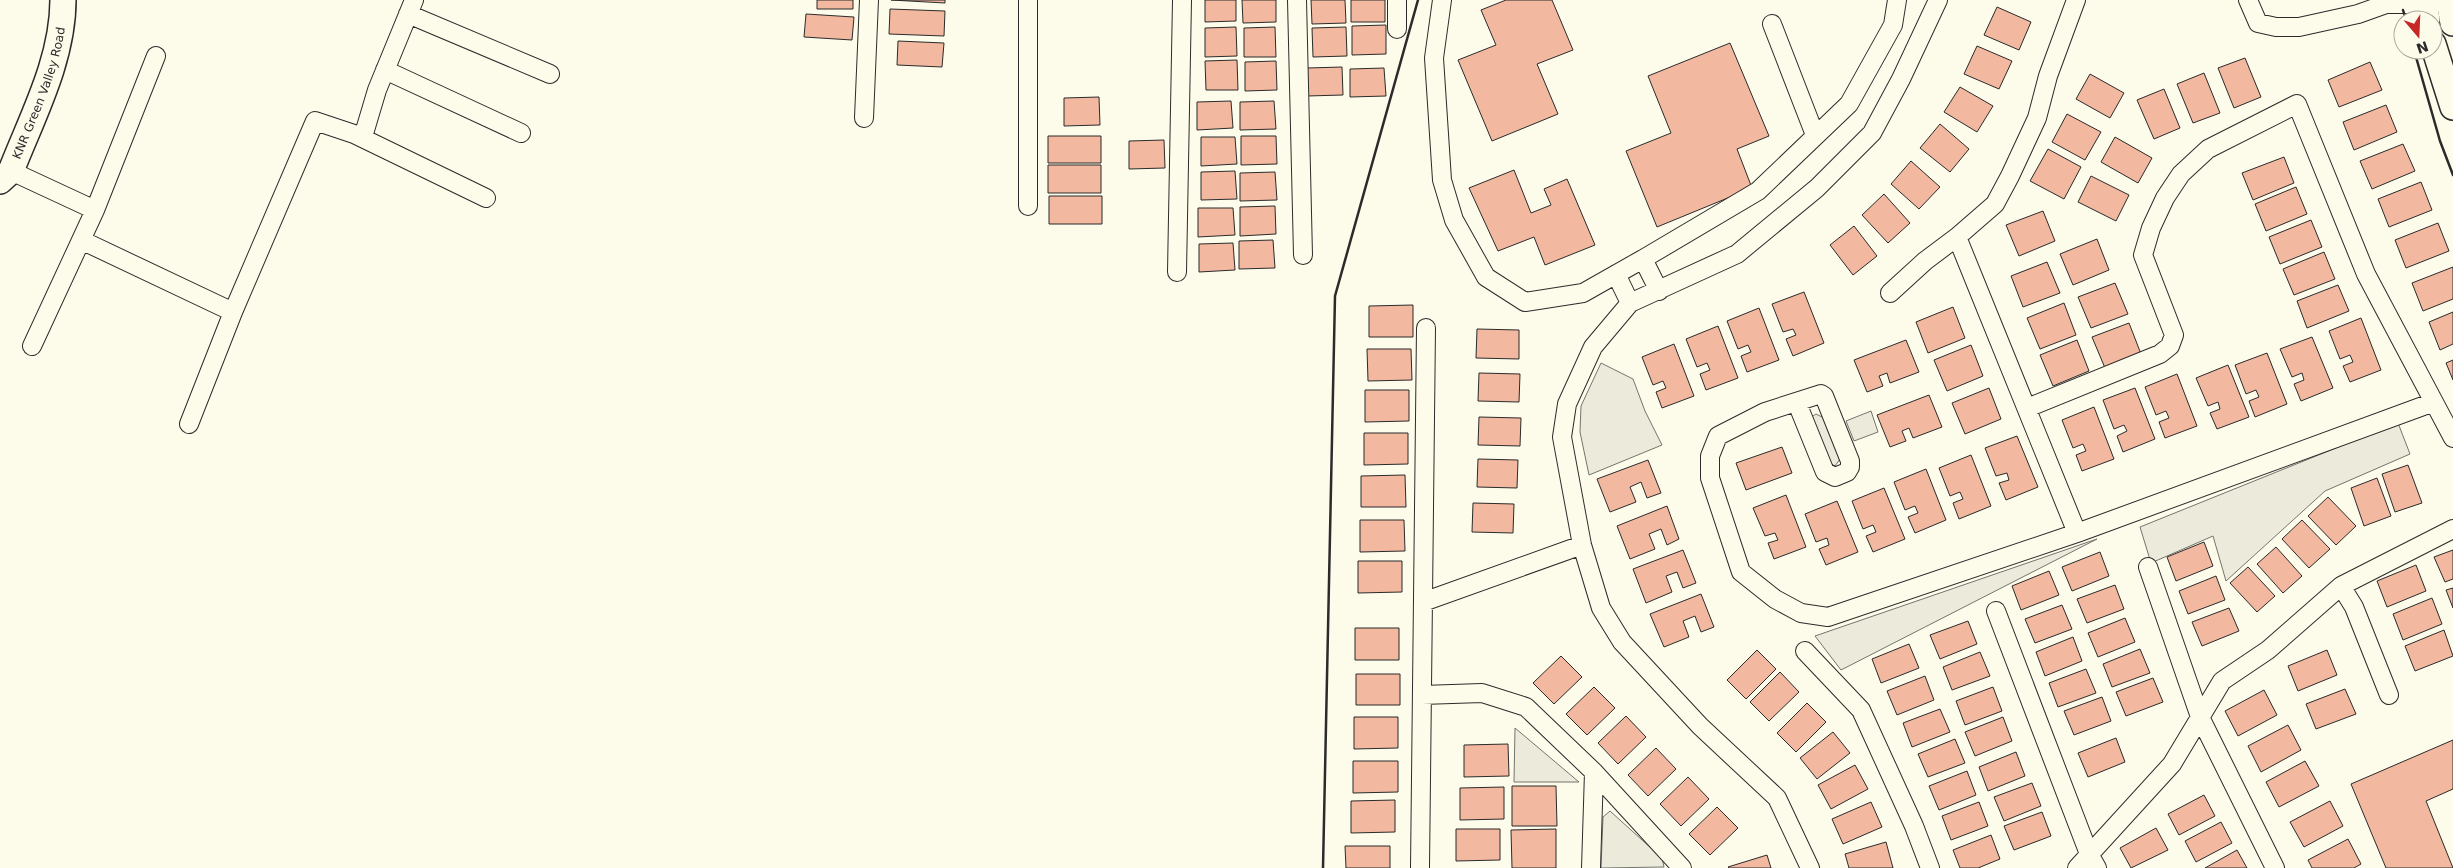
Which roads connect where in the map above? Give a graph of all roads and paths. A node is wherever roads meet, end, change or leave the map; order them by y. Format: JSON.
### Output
{"nodes":[{"id":1,"x":63,"y":0,"type":"edge"},
{"id":2,"x":869,"y":0,"type":"edge"},
{"id":3,"x":1028,"y":0,"type":"edge"},
{"id":4,"x":1182,"y":0,"type":"edge"},
{"id":5,"x":1297,"y":0,"type":"edge"},
{"id":6,"x":1398,"y":0,"type":"edge"},
{"id":7,"x":1442,"y":0,"type":"edge"},
{"id":8,"x":1897,"y":0,"type":"edge"},
{"id":9,"x":1938,"y":0,"type":"edge"},
{"id":10,"x":2076,"y":0,"type":"edge"},
{"id":11,"x":2248,"y":0,"type":"edge"},
{"id":12,"x":2386,"y":2,"type":"edge"},
{"id":13,"x":411,"y":7,"type":"edge"},
{"id":14,"x":2425,"y":8,"type":"edge"},
{"id":15,"x":2451,"y":9,"type":"edge"},
{"id":16,"x":1772,"y":24,"type":"dead end"},
{"id":17,"x":1397,"y":29,"type":"dead end"},
{"id":18,"x":156,"y":56,"type":"dead end"},
{"id":19,"x":2438,"y":60,"type":"edge"},
{"id":20,"x":385,"y":70,"type":"junction"},
{"id":21,"x":550,"y":74,"type":"dead end"},
{"id":22,"x":2453,"y":107,"type":"edge"},
{"id":23,"x":864,"y":118,"type":"dead end"},
{"id":24,"x":349,"y":132,"type":"junction"},
{"id":25,"x":521,"y":133,"type":"dead end"},
{"id":26,"x":1815,"y":135,"type":"junction"},
{"id":27,"x":5,"y":176,"type":"edge"},
{"id":28,"x":486,"y":198,"type":"dead end"},
{"id":29,"x":1028,"y":206,"type":"dead end"},
{"id":30,"x":94,"y":210,"type":"junction"},
{"id":31,"x":1957,"y":237,"type":"junction"},
{"id":32,"x":81,"y":240,"type":"junction"},
{"id":33,"x":1303,"y":255,"type":"dead end"},
{"id":34,"x":1643,"y":259,"type":"junction"},
{"id":35,"x":1177,"y":272,"type":"dead end"},
{"id":36,"x":1616,"y":274,"type":"junction"},
{"id":37,"x":1659,"y":291,"type":"junction"},
{"id":38,"x":1890,"y":293,"type":"dead end"},
{"id":39,"x":1630,"y":303,"type":"junction"},
{"id":40,"x":233,"y":312,"type":"junction"},
{"id":41,"x":1426,"y":328,"type":"dead end"},
{"id":42,"x":32,"y":346,"type":"dead end"},
{"id":43,"x":2434,"y":402,"type":"junction"},
{"id":44,"x":1797,"y":403,"type":"dead end"},
{"id":45,"x":2027,"y":408,"type":"junction"},
{"id":46,"x":189,"y":424,"type":"dead end"},
{"id":47,"x":2453,"y":438,"type":"edge"},
{"id":48,"x":2453,"y":529,"type":"edge"},
{"id":49,"x":2077,"y":533,"type":"junction"},
{"id":50,"x":1582,"y":545,"type":"junction"},
{"id":51,"x":2148,"y":567,"type":"dead end"},
{"id":52,"x":2341,"y":586,"type":"junction"},
{"id":53,"x":1423,"y":602,"type":"junction"},
{"id":54,"x":1996,"y":611,"type":"dead end"},
{"id":55,"x":1805,"y":652,"type":"dead end"},
{"id":56,"x":1422,"y":695,"type":"junction"},
{"id":57,"x":2389,"y":695,"type":"dead end"},
{"id":58,"x":2200,"y":717,"type":"junction"},
{"id":59,"x":1594,"y":772,"type":"junction"},
{"id":60,"x":2093,"y":861,"type":"edge"},
{"id":61,"x":1420,"y":868,"type":"edge"},
{"id":62,"x":1591,"y":868,"type":"edge"},
{"id":63,"x":1681,"y":868,"type":"edge"},
{"id":64,"x":1810,"y":868,"type":"edge"},
{"id":65,"x":1930,"y":868,"type":"edge"},
{"id":66,"x":2077,"y":868,"type":"edge"},
{"id":67,"x":2275,"y":868,"type":"edge"}],
"edges":[{"from":1,"to":27,"type":"street","name":"KNR Green Valley Road"},
{"from":2,"to":23,"type":"street"},
{"from":3,"to":29,"type":"street"},
{"from":4,"to":35,"type":"street"},
{"from":5,"to":33,"type":"street"},
{"from":6,"to":17,"type":"street"},
{"from":7,"to":36,"type":"street"},
{"from":8,"to":26,"type":"street"},
{"from":9,"to":37,"type":"street"},
{"from":10,"to":31,"type":"street"},
{"from":11,"to":12,"type":"street"},
{"from":12,"to":14,"type":"street"},
{"from":13,"to":20,"type":"street"},
{"from":13,"to":21,"type":"street"},
{"from":14,"to":15,"type":"street"},
{"from":16,"to":26,"type":"street"},
{"from":18,"to":30,"type":"street"},
{"from":19,"to":22,"type":"street"},
{"from":20,"to":24,"type":"street"},
{"from":20,"to":25,"type":"street"},
{"from":24,"to":28,"type":"street"},
{"from":24,"to":40,"type":"street"},
{"from":26,"to":34,"type":"street"},
{"from":27,"to":30,"type":"street"},
{"from":30,"to":32,"type":"street"},
{"from":31,"to":38,"type":"street"},
{"from":31,"to":45,"type":"street"},
{"from":32,"to":40,"type":"street"},
{"from":32,"to":42,"type":"street"},
{"from":34,"to":36,"type":"street"},
{"from":34,"to":37,"type":"street"},
{"from":36,"to":39,"type":"street"},
{"from":37,"to":39,"type":"street"},
{"from":39,"to":50,"type":"street"},
{"from":40,"to":46,"type":"street"},
{"from":41,"to":53,"type":"street"},
{"from":43,"to":45,"type":"street"},
{"from":43,"to":47,"type":"street"},
{"from":43,"to":49,"type":"street"},
{"from":44,"to":49,"type":"street"},
{"from":45,"to":49,"type":"street"},
{"from":48,"to":52,"type":"street"},
{"from":50,"to":53,"type":"street"},
{"from":50,"to":64,"type":"street"},
{"from":51,"to":58,"type":"street"},
{"from":52,"to":57,"type":"street"},
{"from":52,"to":58,"type":"street"},
{"from":53,"to":56,"type":"street"},
{"from":54,"to":60,"type":"street"},
{"from":55,"to":65,"type":"street"},
{"from":56,"to":59,"type":"street"},
{"from":56,"to":61,"type":"street"},
{"from":58,"to":60,"type":"street"},
{"from":58,"to":67,"type":"street"},
{"from":59,"to":62,"type":"street"},
{"from":59,"to":63,"type":"street"},
{"from":60,"to":66,"type":"street"}]}
